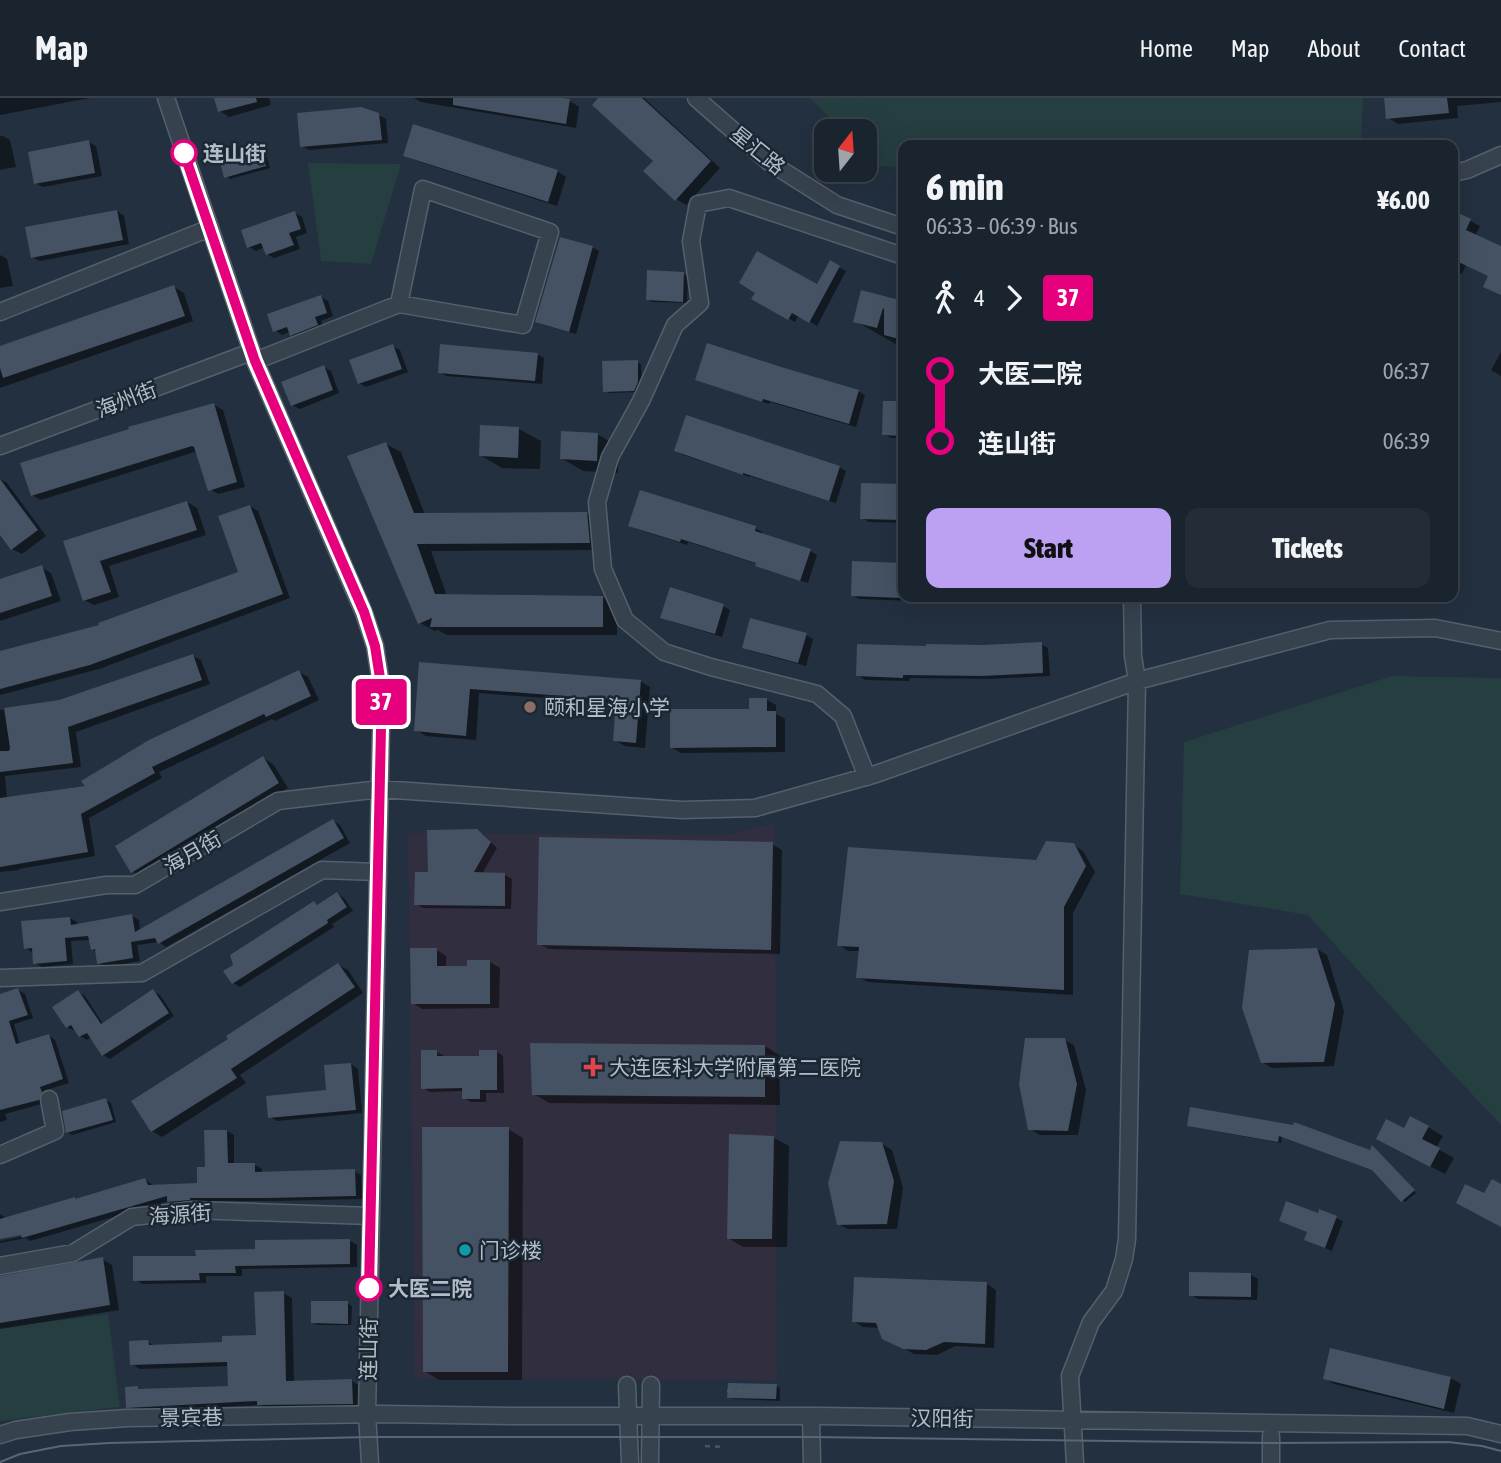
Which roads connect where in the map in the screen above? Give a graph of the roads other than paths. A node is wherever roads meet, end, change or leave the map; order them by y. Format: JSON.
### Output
{"nodes":[{"id":1,"x":166,"y":98,"type":"edge"},
{"id":2,"x":696,"y":98,"type":"edge"},
{"id":3,"x":1501,"y":155,"type":"edge"},
{"id":4,"x":1458,"y":172,"type":"edge"},
{"id":5,"x":898,"y":225,"type":"edge"},
{"id":6,"x":210,"y":229,"type":"junction"},
{"id":7,"x":898,"y":254,"type":"edge"},
{"id":8,"x":399,"y":304,"type":"junction"},
{"id":9,"x":0,"y":312,"type":"edge"},
{"id":10,"x":253,"y":356,"type":"junction"},
{"id":11,"x":0,"y":446,"type":"edge"},
{"id":12,"x":1132,"y":602,"type":"edge"},
{"id":13,"x":1501,"y":641,"type":"edge"},
{"id":14,"x":1138,"y":681,"type":"junction"},
{"id":15,"x":867,"y":777,"type":"junction"},
{"id":16,"x":380,"y":789,"type":"junction"},
{"id":17,"x":378,"y":872,"type":"junction"},
{"id":18,"x":0,"y":902,"type":"edge"},
{"id":19,"x":0,"y":978,"type":"edge"},
{"id":20,"x":49,"y":1099,"type":"dead end"},
{"id":21,"x":0,"y":1155,"type":"edge"},
{"id":22,"x":371,"y":1216,"type":"junction"},
{"id":23,"x":0,"y":1266,"type":"edge"},
{"id":24,"x":627,"y":1385,"type":"dead end"},
{"id":25,"x":651,"y":1385,"type":"dead end"},
{"id":26,"x":375,"y":1414,"type":"junction"},
{"id":27,"x":628,"y":1416,"type":"junction"},
{"id":28,"x":651,"y":1416,"type":"junction"},
{"id":29,"x":811,"y":1417,"type":"junction"},
{"id":30,"x":1073,"y":1420,"type":"junction"},
{"id":31,"x":1501,"y":1434,"type":"edge"},
{"id":32,"x":0,"y":1435,"type":"edge"},
{"id":33,"x":1271,"y":1436,"type":"dead end"},
{"id":34,"x":370,"y":1463,"type":"edge"},
{"id":35,"x":630,"y":1463,"type":"edge"},
{"id":36,"x":650,"y":1463,"type":"edge"},
{"id":37,"x":812,"y":1463,"type":"edge"},
{"id":38,"x":1075,"y":1463,"type":"edge"},
{"id":39,"x":1271,"y":1463,"type":"edge"}],
"edges":[{"from":1,"to":6,"type":"street","name":"连山街"},
{"from":2,"to":5,"type":"street","name":"星汇路"},
{"from":3,"to":4,"type":"street"},
{"from":6,"to":9,"type":"street"},
{"from":6,"to":10,"type":"street","name":"连山街"},
{"from":7,"to":15,"type":"street"},
{"from":8,"to":8,"type":"street"},
{"from":8,"to":10,"type":"street","name":"海州街"},
{"from":10,"to":11,"type":"street","name":"海州街"},
{"from":10,"to":16,"type":"street","name":"连山街"},
{"from":12,"to":14,"type":"street"},
{"from":13,"to":14,"type":"street","name":"海月街"},
{"from":14,"to":15,"type":"street","name":"海月街"},
{"from":14,"to":30,"type":"street"},
{"from":15,"to":16,"type":"street","name":"海月街"},
{"from":16,"to":17,"type":"street","name":"连山街"},
{"from":16,"to":18,"type":"street","name":"海月街"},
{"from":17,"to":19,"type":"street"},
{"from":17,"to":22,"type":"street","name":"连山街"},
{"from":20,"to":21,"type":"street"},
{"from":22,"to":23,"type":"street","name":"海源街"},
{"from":22,"to":26,"type":"street","name":"连山街"},
{"from":24,"to":27,"type":"street"},
{"from":25,"to":28,"type":"street"},
{"from":26,"to":27,"type":"street","name":"汉阳街"},
{"from":26,"to":32,"type":"street","name":"景宾巷"},
{"from":26,"to":34,"type":"street","name":"连山街"},
{"from":27,"to":28,"type":"street","name":"汉阳街"},
{"from":27,"to":35,"type":"street"},
{"from":28,"to":29,"type":"street","name":"汉阳街"},
{"from":28,"to":36,"type":"street"},
{"from":29,"to":30,"type":"street","name":"汉阳街"},
{"from":29,"to":37,"type":"street"},
{"from":30,"to":31,"type":"street","name":"汉阳街"},
{"from":30,"to":38,"type":"street"},
{"from":33,"to":39,"type":"street"}]}
